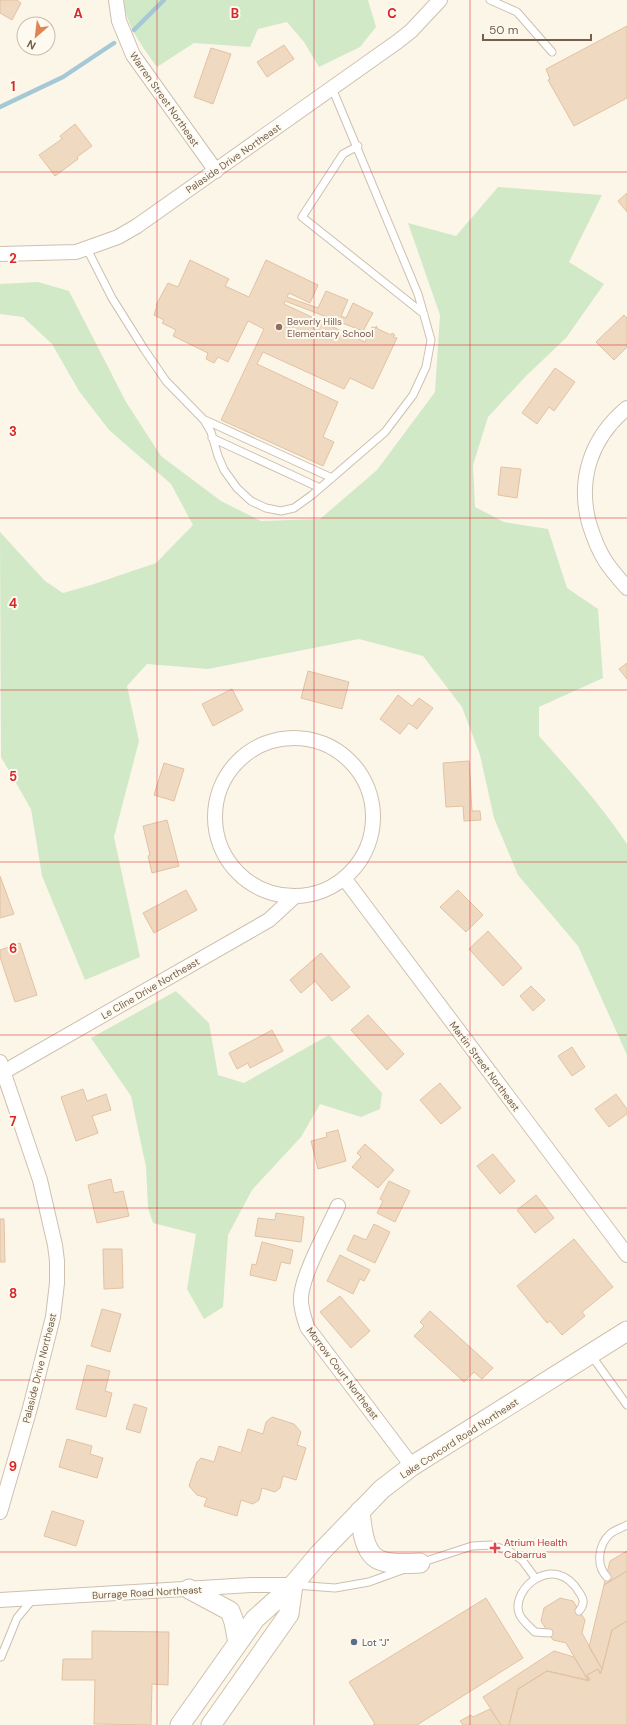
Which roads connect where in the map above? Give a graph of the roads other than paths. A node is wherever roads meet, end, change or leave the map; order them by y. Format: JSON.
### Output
{"nodes":[{"id":1,"x":116,"y":0,"type":"edge"},
{"id":2,"x":440,"y":0,"type":"edge"},
{"id":3,"x":490,"y":0,"type":"edge"},
{"id":4,"x":552,"y":52,"type":"dead end"},
{"id":5,"x":332,"y":88,"type":"junction"},
{"id":6,"x":358,"y":146,"type":"junction"},
{"id":7,"x":216,"y":171,"type":"junction"},
{"id":8,"x":88,"y":249,"type":"junction"},
{"id":9,"x":0,"y":254,"type":"edge"},
{"id":10,"x":424,"y":314,"type":"junction"},
{"id":11,"x":627,"y":408,"type":"edge"},
{"id":12,"x":204,"y":420,"type":"junction"},
{"id":13,"x":212,"y":438,"type":"junction"},
{"id":14,"x":332,"y":478,"type":"junction"},
{"id":15,"x":320,"y":488,"type":"junction"},
{"id":16,"x":627,"y":588,"type":"edge"},
{"id":17,"x":344,"y":878,"type":"junction"},
{"id":18,"x":295,"y":896,"type":"junction"},
{"id":19,"x":1,"y":1069,"type":"edge"},
{"id":20,"x":338,"y":1206,"type":"dead end"},
{"id":21,"x":627,"y":1255,"type":"edge"},
{"id":22,"x":627,"y":1331,"type":"edge"},
{"id":23,"x":590,"y":1354,"type":"junction"},
{"id":24,"x":627,"y":1405,"type":"edge"},
{"id":25,"x":412,"y":1466,"type":"junction"},
{"id":26,"x":360,"y":1511,"type":"junction"},
{"id":27,"x":0,"y":1512,"type":"edge"},
{"id":28,"x":627,"y":1525,"type":"edge"},
{"id":29,"x":420,"y":1563,"type":"junction"},
{"id":30,"x":606,"y":1577,"type":"dead end"},
{"id":31,"x":536,"y":1579,"type":"junction"},
{"id":32,"x":293,"y":1585,"type":"junction"},
{"id":33,"x":189,"y":1589,"type":"junction"},
{"id":34,"x":34,"y":1598,"type":"junction"},
{"id":35,"x":0,"y":1600,"type":"edge"},
{"id":36,"x":579,"y":1611,"type":"dead end"},
{"id":37,"x":549,"y":1633,"type":"dead end"},
{"id":38,"x":238,"y":1642,"type":"junction"},
{"id":39,"x":0,"y":1649,"type":"edge"},
{"id":40,"x":180,"y":1725,"type":"edge"},
{"id":41,"x":211,"y":1725,"type":"edge"}],
"edges":[{"from":1,"to":7,"type":"street","name":"Warren Street Northeast"},
{"from":2,"to":5,"type":"street","name":"Palaside Drive Northeast"},
{"from":3,"to":4,"type":"lane"},
{"from":5,"to":6,"type":"lane"},
{"from":5,"to":7,"type":"street","name":"Palaside Drive Northeast"},
{"from":6,"to":10,"type":"lane"},
{"from":6,"to":10,"type":"lane"},
{"from":7,"to":8,"type":"street","name":"Palaside Drive Northeast"},
{"from":8,"to":9,"type":"street","name":"Palaside Drive Northeast"},
{"from":8,"to":12,"type":"lane"},
{"from":10,"to":14,"type":"lane"},
{"from":11,"to":16,"type":"street"},
{"from":12,"to":13,"type":"lane"},
{"from":12,"to":14,"type":"lane"},
{"from":13,"to":15,"type":"lane"},
{"from":13,"to":15,"type":"lane"},
{"from":14,"to":15,"type":"lane"},
{"from":17,"to":18,"type":"street"},
{"from":17,"to":18,"type":"street"},
{"from":17,"to":21,"type":"street","name":"Martin Street Northeast"},
{"from":18,"to":19,"type":"street","name":"Le Cline Drive Northeast"},
{"from":19,"to":27,"type":"street","name":"Palaside Drive Northeast"},
{"from":20,"to":25,"type":"street","name":"Morrow Court Northeast"},
{"from":22,"to":23,"type":"main road","name":"Lake Concord Road Northeast"},
{"from":23,"to":24,"type":"lane"},
{"from":23,"to":25,"type":"main road","name":"Lake Concord Road Northeast"},
{"from":25,"to":26,"type":"main road","name":"Lake Concord Road Northeast"},
{"from":26,"to":29,"type":"main road"},
{"from":26,"to":32,"type":"main road","name":"Lake Concord Road Northeast"},
{"from":28,"to":30,"type":"lane"},
{"from":29,"to":31,"type":"lane"},
{"from":29,"to":32,"type":"lane"},
{"from":31,"to":36,"type":"lane"},
{"from":31,"to":37,"type":"lane"},
{"from":32,"to":33,"type":"street","name":"Burrage Road Northeast"},
{"from":32,"to":38,"type":"main road","name":"Lake Concord Road Northeast"},
{"from":32,"to":41,"type":"main road"},
{"from":33,"to":34,"type":"street","name":"Burrage Road Northeast"},
{"from":33,"to":38,"type":"main road"},
{"from":34,"to":35,"type":"street","name":"Burrage Road Northeast"},
{"from":34,"to":39,"type":"lane"},
{"from":38,"to":40,"type":"main road","name":"Lake Concord Road Northeast"}]}
